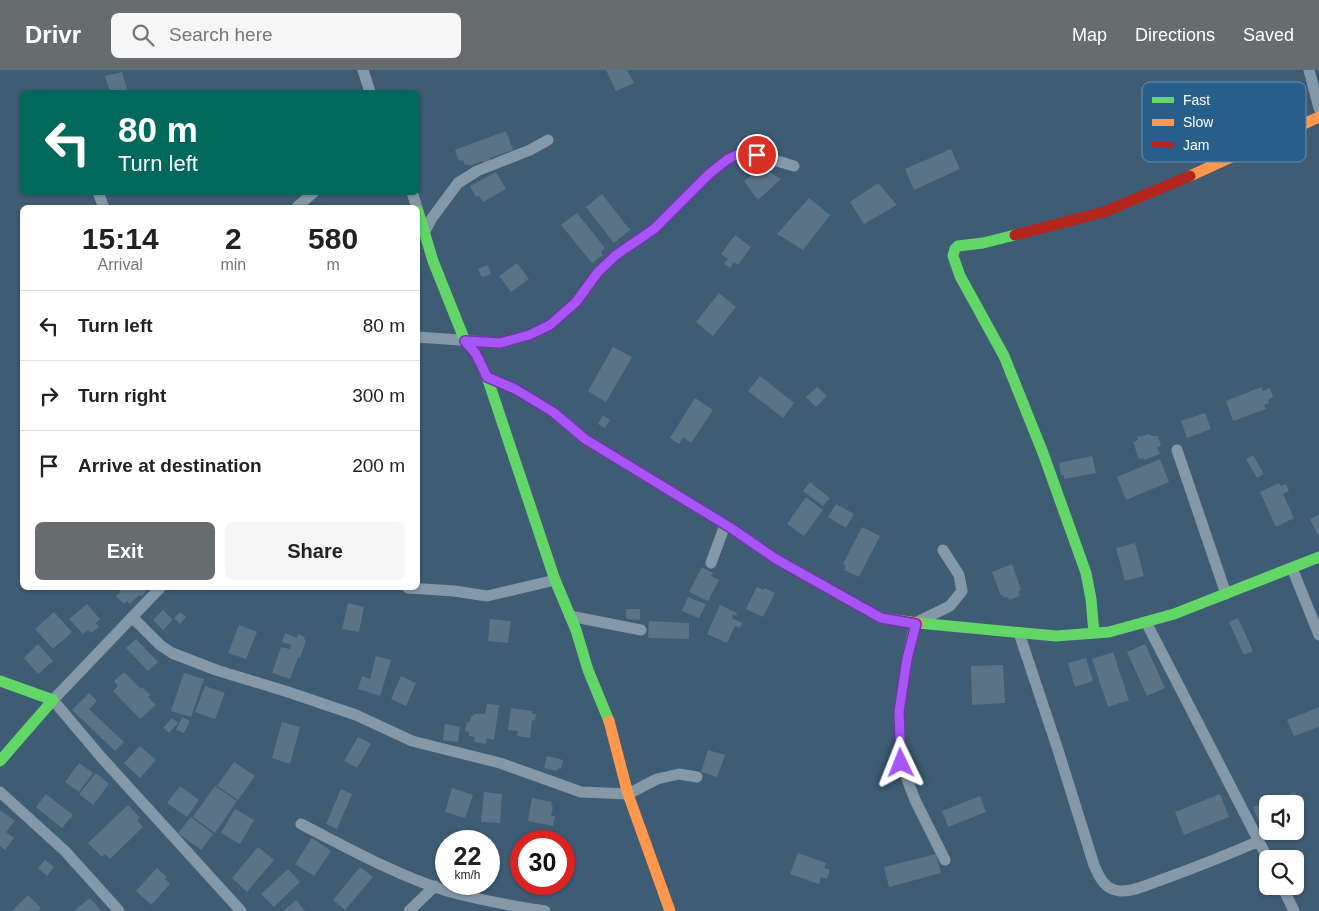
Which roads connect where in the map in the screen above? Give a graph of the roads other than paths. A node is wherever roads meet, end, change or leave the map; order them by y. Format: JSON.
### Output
{"nodes":[{"id":1,"x":363,"y":70,"type":"edge"},
{"id":2,"x":1309,"y":70,"type":"edge"},
{"id":3,"x":369,"y":90,"type":"edge"},
{"id":4,"x":1319,"y":108,"type":"edge"},
{"id":5,"x":1319,"y":117,"type":"edge"},
{"id":6,"x":1306,"y":123,"type":"edge"},
{"id":7,"x":548,"y":140,"type":"dead end"},
{"id":8,"x":1221,"y":162,"type":"edge"},
{"id":9,"x":794,"y":166,"type":"dead end"},
{"id":10,"x":311,"y":195,"type":"edge"},
{"id":11,"x":299,"y":205,"type":"edge"},
{"id":12,"x":420,"y":219,"type":"edge"},
{"id":13,"x":424,"y":233,"type":"junction"},
{"id":14,"x":420,"y":337,"type":"edge"},
{"id":15,"x":465,"y":341,"type":"junction"},
{"id":16,"x":487,"y":377,"type":"junction"},
{"id":17,"x":1177,"y":450,"type":"dead end"},
{"id":18,"x":725,"y":524,"type":"junction"},
{"id":19,"x":944,"y":550,"type":"dead end"},
{"id":20,"x":1319,"y":557,"type":"edge"},
{"id":21,"x":711,"y":563,"type":"dead end"},
{"id":22,"x":1292,"y":568,"type":"junction"},
{"id":23,"x":555,"y":580,"type":"junction"},
{"id":24,"x":420,"y":589,"type":"edge"},
{"id":25,"x":158,"y":590,"type":"edge"},
{"id":26,"x":1226,"y":594,"type":"junction"},
{"id":27,"x":570,"y":616,"type":"junction"},
{"id":28,"x":132,"y":617,"type":"junction"},
{"id":29,"x":1146,"y":622,"type":"junction"},
{"id":30,"x":916,"y":624,"type":"junction"},
{"id":31,"x":641,"y":630,"type":"dead end"},
{"id":32,"x":1019,"y":633,"type":"junction"},
{"id":33,"x":1094,"y":633,"type":"junction"},
{"id":34,"x":1319,"y":635,"type":"edge"},
{"id":35,"x":0,"y":681,"type":"edge"},
{"id":36,"x":53,"y":700,"type":"junction"},
{"id":37,"x":0,"y":761,"type":"edge"},
{"id":38,"x":697,"y":777,"type":"dead end"},
{"id":39,"x":0,"y":792,"type":"edge"},
{"id":40,"x":628,"y":794,"type":"junction"},
{"id":41,"x":301,"y":824,"type":"dead end"},
{"id":42,"x":1259,"y":841,"type":"junction"},
{"id":43,"x":1264,"y":850,"type":"edge"},
{"id":44,"x":945,"y":860,"type":"dead end"},
{"id":45,"x":435,"y":886,"type":"joint"},
{"id":46,"x":467,"y":895,"type":"edge"},
{"id":47,"x":1286,"y":895,"type":"edge"},
{"id":48,"x":120,"y":911,"type":"edge"},
{"id":49,"x":241,"y":911,"type":"edge"},
{"id":50,"x":409,"y":911,"type":"edge"},
{"id":51,"x":545,"y":911,"type":"edge"},
{"id":52,"x":670,"y":911,"type":"edge"},
{"id":53,"x":1294,"y":911,"type":"edge"}],
"edges":[{"from":1,"to":3,"type":"street"},
{"from":2,"to":4,"type":"street"},
{"from":5,"to":6,"type":"street"},
{"from":7,"to":13,"type":"street"},
{"from":8,"to":33,"type":"street"},
{"from":9,"to":15,"type":"street"},
{"from":10,"to":11,"type":"street"},
{"from":12,"to":13,"type":"street"},
{"from":13,"to":15,"type":"street"},
{"from":14,"to":15,"type":"street"},
{"from":15,"to":16,"type":"street"},
{"from":16,"to":18,"type":"street"},
{"from":16,"to":23,"type":"street"},
{"from":17,"to":26,"type":"street"},
{"from":18,"to":21,"type":"street"},
{"from":18,"to":30,"type":"street"},
{"from":19,"to":30,"type":"street"},
{"from":20,"to":22,"type":"street"},
{"from":22,"to":26,"type":"street"},
{"from":22,"to":34,"type":"street"},
{"from":23,"to":24,"type":"street"},
{"from":23,"to":27,"type":"street"},
{"from":25,"to":28,"type":"street"},
{"from":26,"to":29,"type":"street"},
{"from":27,"to":31,"type":"street"},
{"from":27,"to":40,"type":"street"},
{"from":28,"to":36,"type":"street"},
{"from":28,"to":40,"type":"street"},
{"from":29,"to":33,"type":"street"},
{"from":29,"to":42,"type":"street"},
{"from":30,"to":32,"type":"street"},
{"from":30,"to":44,"type":"street"},
{"from":32,"to":33,"type":"street"},
{"from":32,"to":42,"type":"street"},
{"from":35,"to":36,"type":"street"},
{"from":36,"to":37,"type":"street"},
{"from":36,"to":49,"type":"street"},
{"from":38,"to":40,"type":"street"},
{"from":39,"to":48,"type":"street"},
{"from":40,"to":52,"type":"street"},
{"from":41,"to":45,"type":"street"},
{"from":42,"to":43,"type":"street"},
{"from":45,"to":50,"type":"street"},
{"from":46,"to":51,"type":"street"},
{"from":47,"to":53,"type":"street"}]}
